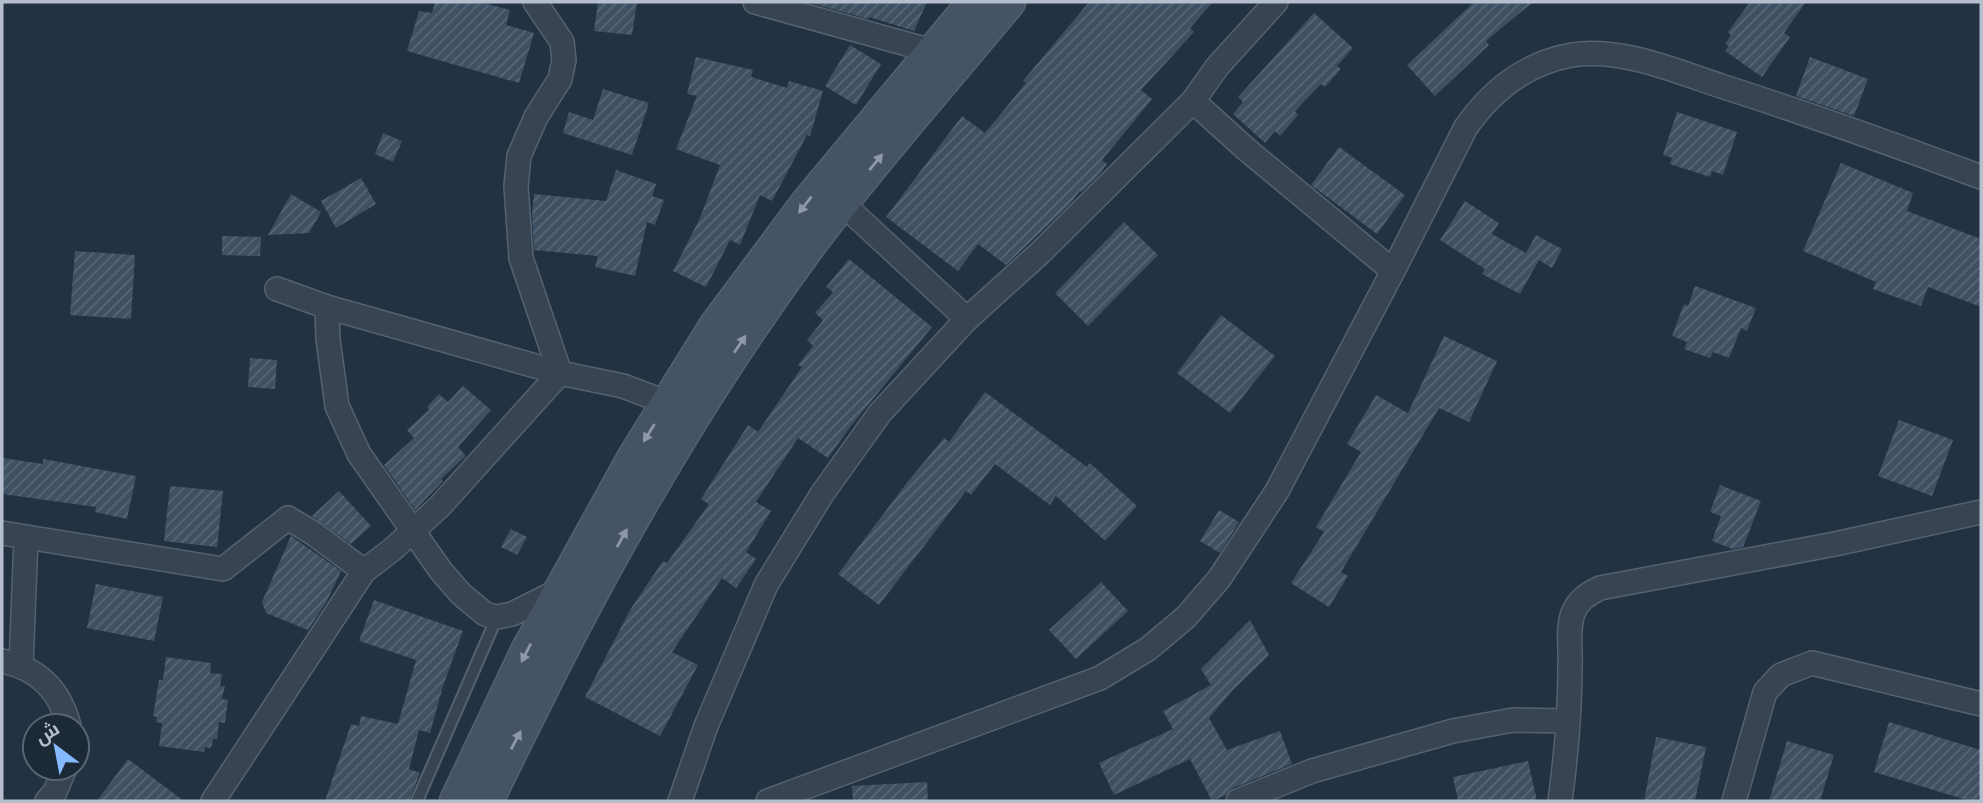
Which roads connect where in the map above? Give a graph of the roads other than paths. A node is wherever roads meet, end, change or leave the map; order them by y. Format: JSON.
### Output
{"nodes":[{"id":1,"x":535,"y":2,"type":"edge"},
{"id":2,"x":755,"y":2,"type":"edge"},
{"id":3,"x":974,"y":2,"type":"edge"},
{"id":4,"x":1009,"y":2,"type":"edge"},
{"id":5,"x":1276,"y":2,"type":"edge"},
{"id":6,"x":932,"y":51,"type":"junction"},
{"id":7,"x":1193,"y":102,"type":"junction"},
{"id":8,"x":1981,"y":177,"type":"edge"},
{"id":9,"x":843,"y":204,"type":"junction"},
{"id":10,"x":1394,"y":271,"type":"junction"},
{"id":11,"x":277,"y":289,"type":"dead end"},
{"id":12,"x":327,"y":307,"type":"junction"},
{"id":13,"x":967,"y":319,"type":"junction"},
{"id":14,"x":560,"y":373,"type":"junction"},
{"id":15,"x":668,"y":403,"type":"junction"},
{"id":16,"x":1981,"y":512,"type":"edge"},
{"id":17,"x":413,"y":531,"type":"junction"},
{"id":18,"x":2,"y":533,"type":"edge"},
{"id":19,"x":26,"y":538,"type":"junction"},
{"id":20,"x":364,"y":571,"type":"junction"},
{"id":21,"x":562,"y":589,"type":"junction"},
{"id":22,"x":496,"y":617,"type":"junction"},
{"id":23,"x":12,"y":663,"type":"edge"},
{"id":24,"x":1981,"y":704,"type":"edge"},
{"id":25,"x":66,"y":712,"type":"edge"},
{"id":26,"x":1568,"y":722,"type":"junction"},
{"id":27,"x":59,"y":782,"type":"edge"},
{"id":28,"x":47,"y":801,"type":"edge"},
{"id":29,"x":213,"y":801,"type":"edge"},
{"id":30,"x":417,"y":801,"type":"edge"},
{"id":31,"x":456,"y":801,"type":"edge"},
{"id":32,"x":487,"y":801,"type":"edge"},
{"id":33,"x":680,"y":801,"type":"edge"},
{"id":34,"x":768,"y":801,"type":"edge"},
{"id":35,"x":1238,"y":801,"type":"edge"},
{"id":36,"x":1560,"y":801,"type":"edge"},
{"id":37,"x":1734,"y":801,"type":"edge"}],
"edges":[{"from":1,"to":14,"type":"street"},
{"from":2,"to":6,"type":"street"},
{"from":3,"to":6,"type":"main road"},
{"from":9,"to":4,"type":"main road","one_way":true},
{"from":5,"to":7,"type":"street"},
{"from":6,"to":15,"type":"main road","one_way":true},
{"from":7,"to":10,"type":"street"},
{"from":7,"to":13,"type":"street"},
{"from":8,"to":10,"type":"street"},
{"from":9,"to":13,"type":"street"},
{"from":32,"to":9,"type":"main road","one_way":true},
{"from":10,"to":34,"type":"street"},
{"from":11,"to":12,"type":"street"},
{"from":12,"to":14,"type":"street"},
{"from":12,"to":17,"type":"street"},
{"from":13,"to":33,"type":"street"},
{"from":14,"to":15,"type":"street"},
{"from":14,"to":17,"type":"street"},
{"from":15,"to":21,"type":"main road","one_way":true},
{"from":16,"to":26,"type":"street"},
{"from":17,"to":20,"type":"street"},
{"from":17,"to":22,"type":"street"},
{"from":18,"to":19,"type":"street"},
{"from":19,"to":20,"type":"street"},
{"from":19,"to":23,"type":"street"},
{"from":20,"to":29,"type":"street"},
{"from":21,"to":22,"type":"street"},
{"from":21,"to":31,"type":"main road","one_way":true},
{"from":22,"to":30,"type":"lane"},
{"from":23,"to":25,"type":"street"},
{"from":24,"to":37,"type":"street"},
{"from":26,"to":35,"type":"street"},
{"from":26,"to":36,"type":"street"},
{"from":27,"to":28,"type":"street"}]}
